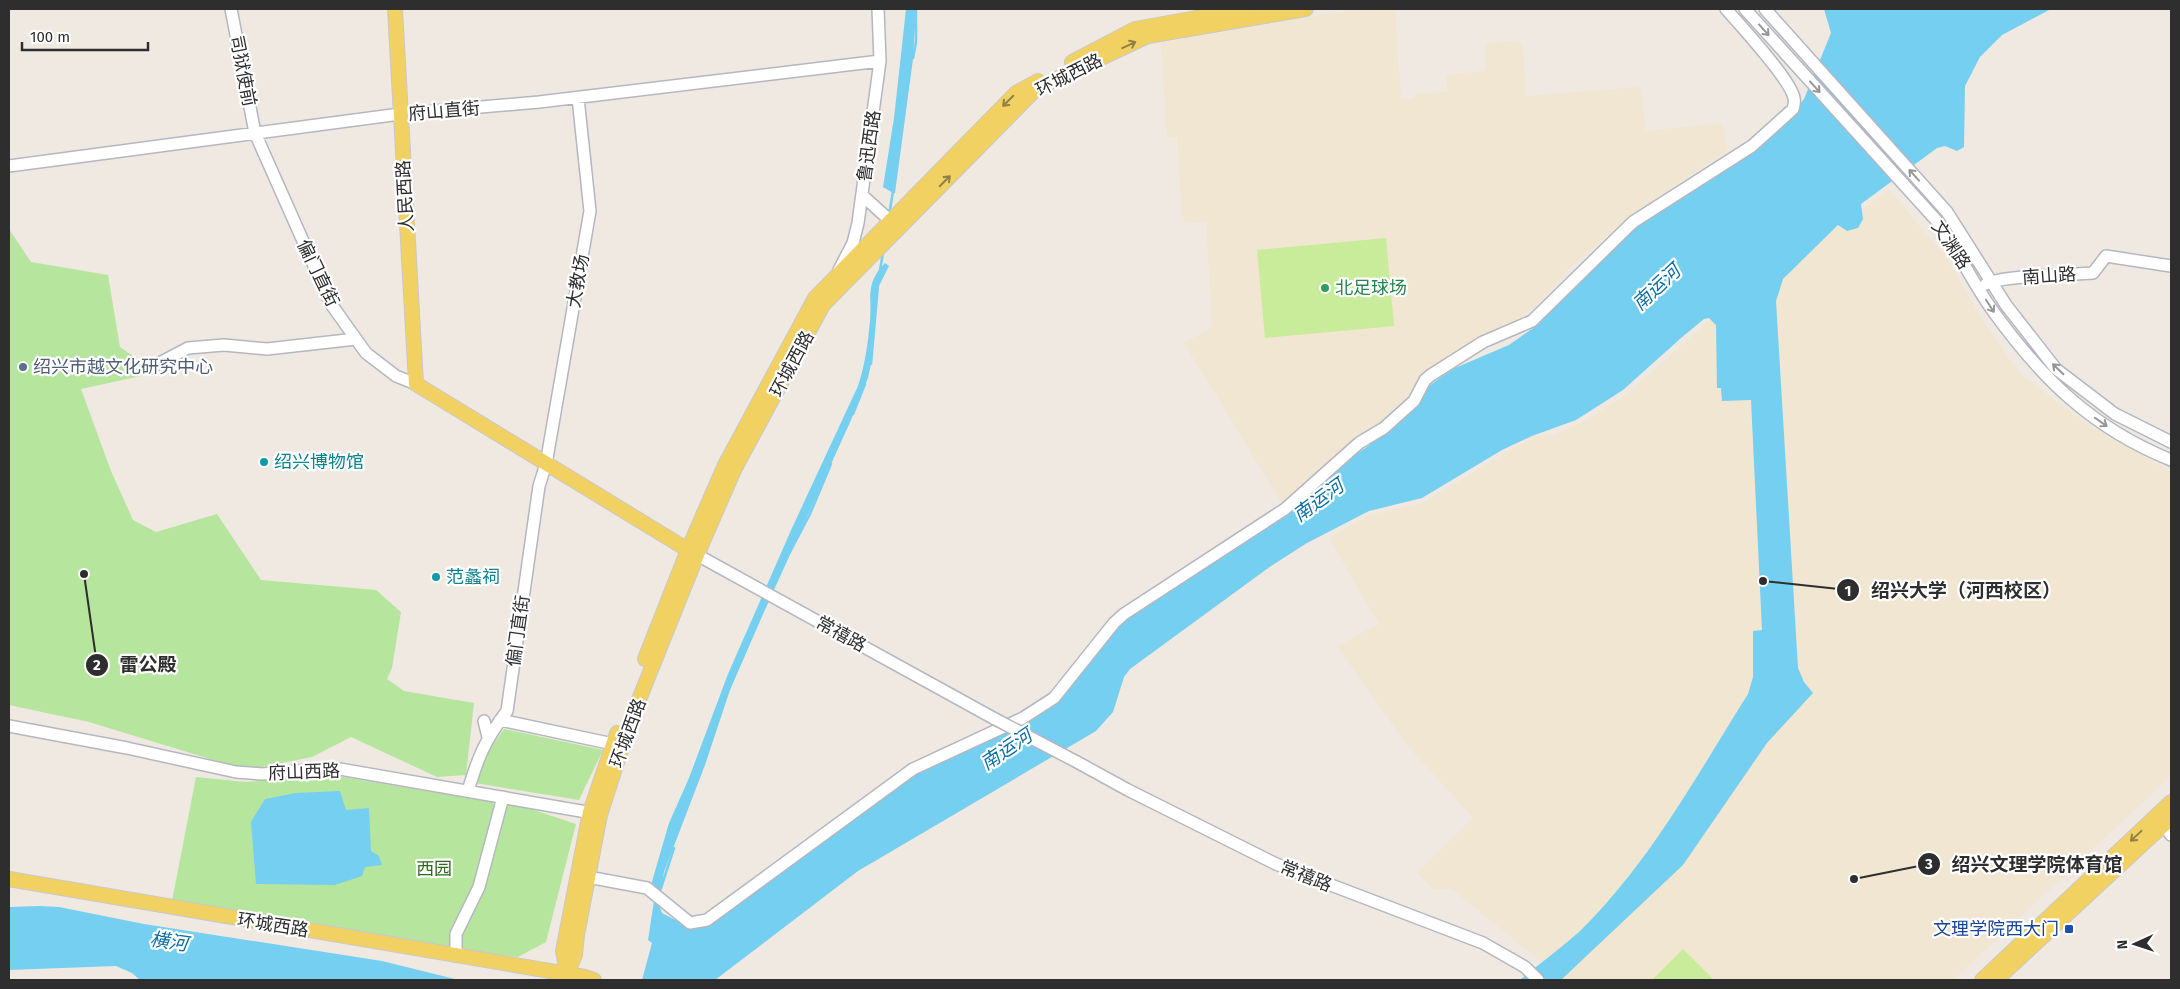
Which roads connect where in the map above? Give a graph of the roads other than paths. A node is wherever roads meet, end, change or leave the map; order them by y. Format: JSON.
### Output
{"nodes":[{"id":1,"x":231,"y":9,"type":"edge"},
{"id":2,"x":395,"y":9,"type":"edge"},
{"id":3,"x":878,"y":9,"type":"edge"},
{"id":4,"x":1246,"y":9,"type":"edge"},
{"id":5,"x":1306,"y":9,"type":"edge"},
{"id":6,"x":1726,"y":9,"type":"edge"},
{"id":7,"x":1745,"y":9,"type":"edge"},
{"id":8,"x":1765,"y":9,"type":"edge"},
{"id":9,"x":880,"y":61,"type":"junction"},
{"id":10,"x":578,"y":98,"type":"junction"},
{"id":11,"x":400,"y":114,"type":"junction"},
{"id":12,"x":255,"y":133,"type":"junction"},
{"id":13,"x":9,"y":166,"type":"edge"},
{"id":14,"x":862,"y":195,"type":"junction"},
{"id":15,"x":905,"y":213,"type":"junction"},
{"id":16,"x":894,"y":224,"type":"junction"},
{"id":17,"x":2171,"y":266,"type":"edge"},
{"id":18,"x":834,"y":278,"type":"junction"},
{"id":19,"x":1991,"y":281,"type":"junction"},
{"id":20,"x":1979,"y":288,"type":"junction"},
{"id":21,"x":356,"y":339,"type":"junction"},
{"id":22,"x":150,"y":368,"type":"dead end"},
{"id":23,"x":416,"y":384,"type":"junction"},
{"id":24,"x":2171,"y":442,"type":"edge"},
{"id":25,"x":2171,"y":460,"type":"edge"},
{"id":26,"x":546,"y":464,"type":"junction"},
{"id":27,"x":692,"y":553,"type":"junction"},
{"id":28,"x":500,"y":720,"type":"junction"},
{"id":29,"x":484,"y":721,"type":"dead end"},
{"id":30,"x":9,"y":726,"type":"edge"},
{"id":31,"x":488,"y":737,"type":"junction"},
{"id":32,"x":613,"y":744,"type":"junction"},
{"id":33,"x":468,"y":791,"type":"junction"},
{"id":34,"x":503,"y":797,"type":"junction"},
{"id":35,"x":2171,"y":802,"type":"edge"},
{"id":36,"x":595,"y":813,"type":"junction"},
{"id":37,"x":2166,"y":823,"type":"edge"},
{"id":38,"x":588,"y":877,"type":"junction"},
{"id":39,"x":9,"y":880,"type":"edge"},
{"id":40,"x":456,"y":956,"type":"junction"},
{"id":41,"x":570,"y":978,"type":"edge"},
{"id":42,"x":594,"y":980,"type":"edge"},
{"id":43,"x":1538,"y":980,"type":"edge"},
{"id":44,"x":1982,"y":980,"type":"edge"},
{"id":45,"x":1996,"y":980,"type":"edge"}],
"edges":[{"from":1,"to":12,"type":"street","name":"司狱使前"},
{"from":2,"to":11,"type":"main road","name":"人民西路"},
{"from":3,"to":9,"type":"street","name":"鲁迅西路"},
{"from":4,"to":15,"type":"main road","name":"环城西路","one_way":true},
{"from":15,"to":5,"type":"main road","name":"环城西路","one_way":true},
{"from":6,"to":38,"type":"street"},
{"from":7,"to":20,"type":"street","name":"文渊路","one_way":true},
{"from":19,"to":8,"type":"street","name":"文渊路","one_way":true},
{"from":9,"to":10,"type":"street","name":"府山直街"},
{"from":9,"to":14,"type":"street","name":"鲁迅西路"},
{"from":10,"to":11,"type":"street","name":"府山直街"},
{"from":10,"to":26,"type":"street","name":"大教场"},
{"from":11,"to":12,"type":"street","name":"府山直街"},
{"from":11,"to":23,"type":"main road","name":"人民西路"},
{"from":12,"to":13,"type":"street","name":"府山直街"},
{"from":12,"to":21,"type":"street","name":"偏门直街"},
{"from":14,"to":16,"type":"street"},
{"from":14,"to":18,"type":"street","name":"鲁迅西路"},
{"from":15,"to":16,"type":"main road","name":"环城西路"},
{"from":16,"to":18,"type":"main road","name":"环城西路"},
{"from":16,"to":27,"type":"main road","name":"环城西路"},
{"from":17,"to":19,"type":"street","name":"南山路"},
{"from":18,"to":27,"type":"main road","name":"环城西路"},
{"from":19,"to":20,"type":"street","name":"南山路"},
{"from":24,"to":19,"type":"street","name":"文渊路","one_way":true},
{"from":20,"to":25,"type":"street","name":"文渊路","one_way":true},
{"from":21,"to":22,"type":"street"},
{"from":21,"to":23,"type":"street","name":"偏门直街"},
{"from":23,"to":26,"type":"main road"},
{"from":26,"to":27,"type":"main road"},
{"from":26,"to":28,"type":"street","name":"偏门直街"},
{"from":27,"to":32,"type":"main road","name":"环城西路"},
{"from":27,"to":36,"type":"main road","name":"环城西路"},
{"from":27,"to":43,"type":"street","name":"常禧路","bridge":true},
{"from":28,"to":31,"type":"street","name":"偏门直街"},
{"from":28,"to":32,"type":"street"},
{"from":29,"to":31,"type":"street"},
{"from":30,"to":33,"type":"street","name":"府山西路"},
{"from":31,"to":33,"type":"street","name":"偏门直街"},
{"from":32,"to":36,"type":"main road","name":"环城西路"},
{"from":33,"to":34,"type":"street","name":"府山西路"},
{"from":34,"to":36,"type":"street","name":"府山西路"},
{"from":34,"to":40,"type":"street"},
{"from":35,"to":37,"type":"main road"},
{"from":36,"to":38,"type":"main road","name":"环城西路"},
{"from":36,"to":41,"type":"main road","name":"环城西路"},
{"from":37,"to":44,"type":"main road","one_way":true},
{"from":37,"to":45,"type":"main road"},
{"from":38,"to":41,"type":"main road","name":"环城西路"},
{"from":39,"to":40,"type":"main road","name":"环城西路"},
{"from":40,"to":41,"type":"main road","name":"环城西路"},
{"from":41,"to":42,"type":"main road"}]}
